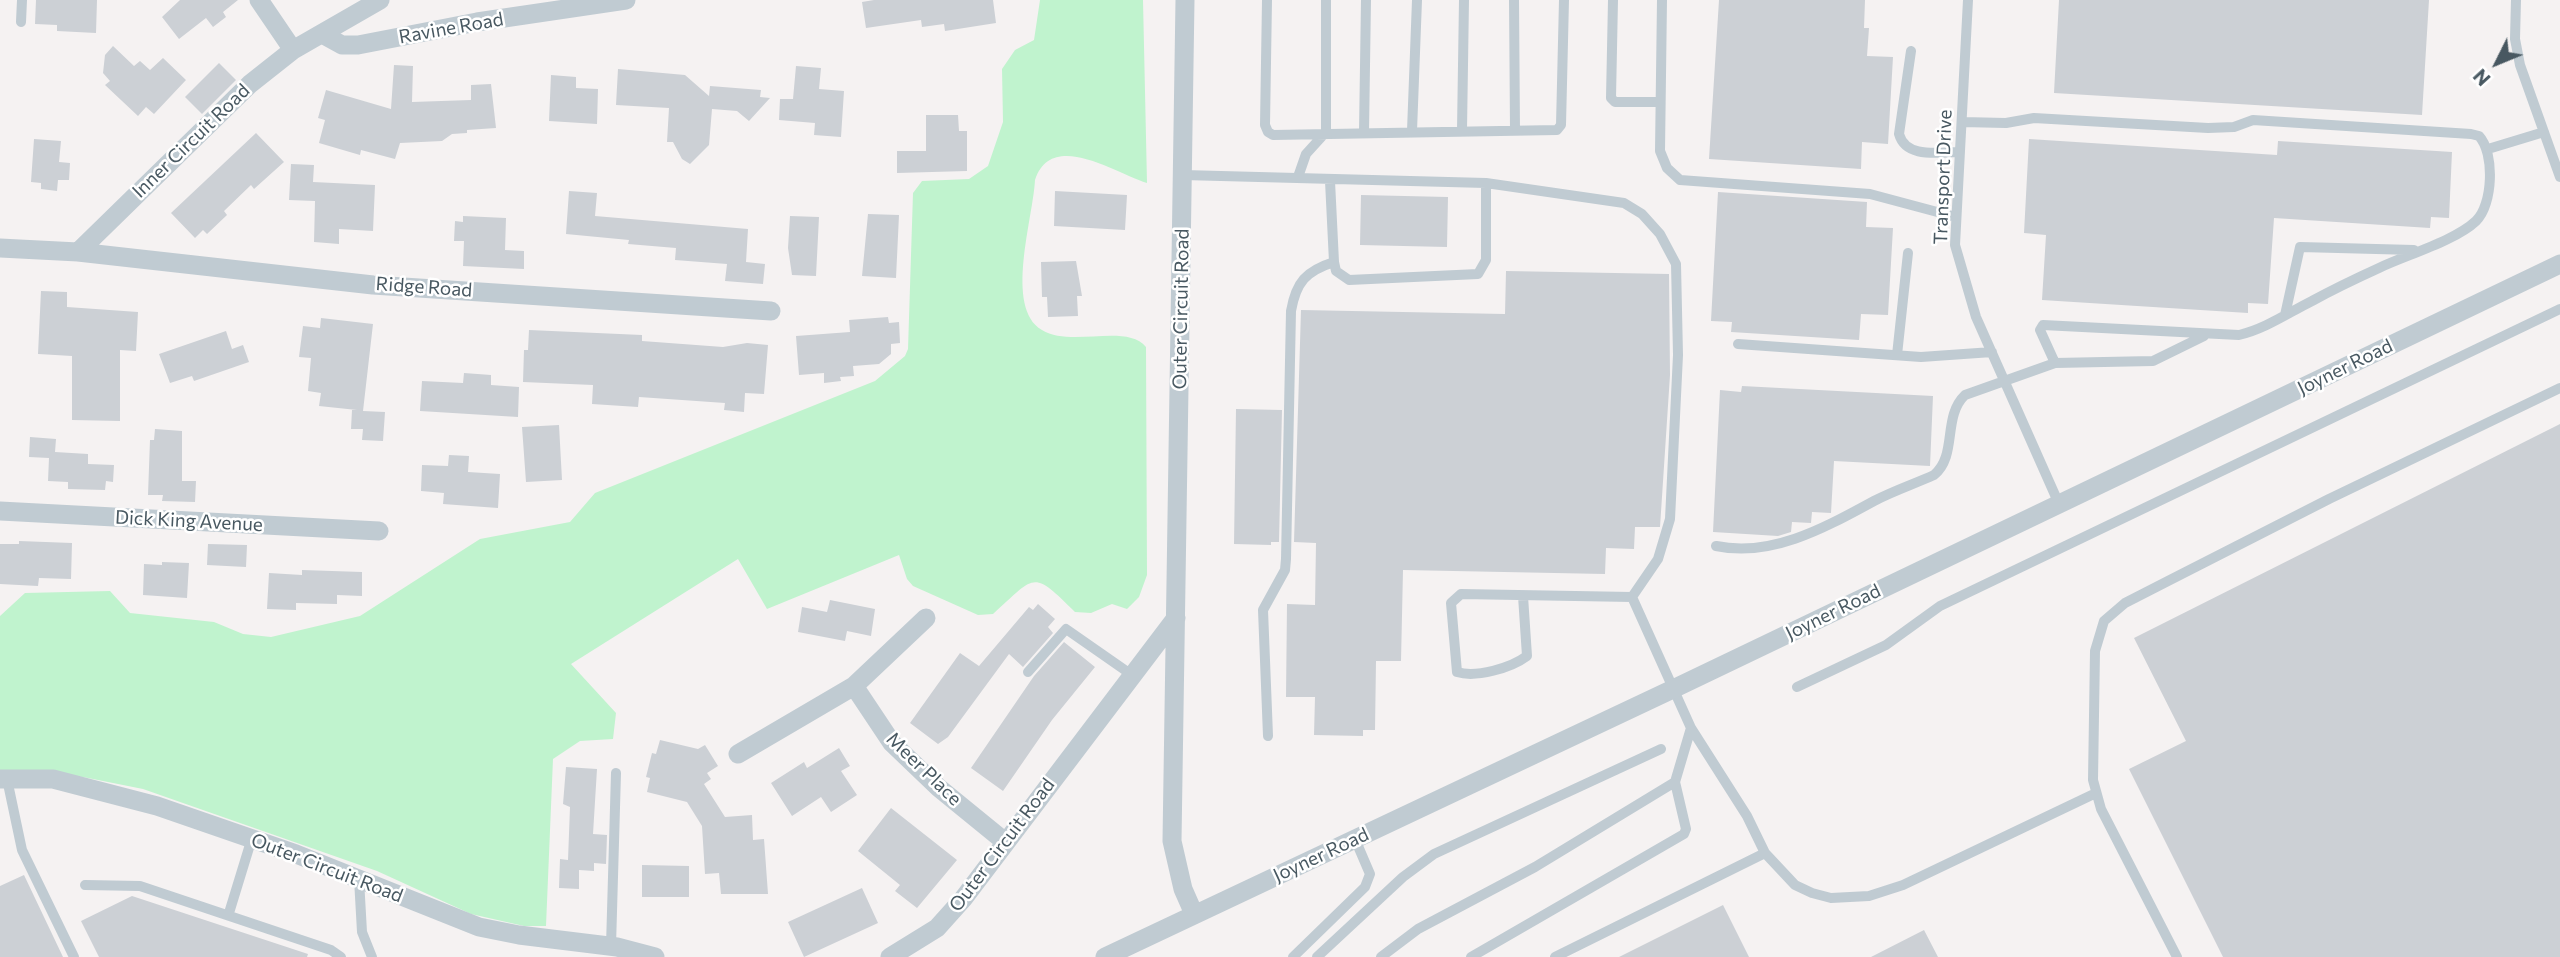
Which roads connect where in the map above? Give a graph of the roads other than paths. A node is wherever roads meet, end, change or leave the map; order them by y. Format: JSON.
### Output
{"nodes":[{"id":1,"x":22,"y":0,"type":"edge"},
{"id":2,"x":259,"y":0,"type":"edge"},
{"id":3,"x":380,"y":0,"type":"edge"},
{"id":4,"x":626,"y":0,"type":"edge"},
{"id":5,"x":1185,"y":0,"type":"edge"},
{"id":6,"x":1267,"y":0,"type":"edge"},
{"id":7,"x":1325,"y":0,"type":"edge"},
{"id":8,"x":1366,"y":0,"type":"edge"},
{"id":9,"x":1417,"y":0,"type":"edge"},
{"id":10,"x":1464,"y":0,"type":"edge"},
{"id":11,"x":1514,"y":0,"type":"edge"},
{"id":12,"x":1564,"y":0,"type":"edge"},
{"id":13,"x":1613,"y":0,"type":"edge"},
{"id":14,"x":1662,"y":0,"type":"edge"},
{"id":15,"x":1968,"y":0,"type":"edge"},
{"id":16,"x":2515,"y":0,"type":"edge"},
{"id":17,"x":21,"y":22,"type":"dead end"},
{"id":18,"x":322,"y":34,"type":"junction"},
{"id":19,"x":293,"y":50,"type":"junction"},
{"id":20,"x":1911,"y":51,"type":"dead end"},
{"id":21,"x":1660,"y":102,"type":"junction"},
{"id":22,"x":1962,"y":122,"type":"junction"},
{"id":23,"x":1462,"y":130,"type":"junction"},
{"id":24,"x":1515,"y":130,"type":"junction"},
{"id":25,"x":1412,"y":131,"type":"junction"},
{"id":26,"x":1326,"y":132,"type":"junction"},
{"id":27,"x":1364,"y":132,"type":"junction"},
{"id":28,"x":2544,"y":132,"type":"junction"},
{"id":29,"x":2488,"y":149,"type":"junction"},
{"id":30,"x":1960,"y":152,"type":"junction"},
{"id":31,"x":1183,"y":175,"type":"junction"},
{"id":32,"x":1298,"y":177,"type":"junction"},
{"id":33,"x":2560,"y":177,"type":"edge"},
{"id":34,"x":1330,"y":181,"type":"junction"},
{"id":35,"x":1486,"y":183,"type":"junction"},
{"id":36,"x":1956,"y":217,"type":"junction"},
{"id":37,"x":0,"y":247,"type":"edge"},
{"id":38,"x":2418,"y":250,"type":"junction"},
{"id":39,"x":78,"y":252,"type":"junction"},
{"id":40,"x":1908,"y":253,"type":"dead end"},
{"id":41,"x":1334,"y":262,"type":"junction"},
{"id":42,"x":2560,"y":264,"type":"edge"},
{"id":43,"x":2560,"y":309,"type":"edge"},
{"id":44,"x":771,"y":311,"type":"dead end"},
{"id":45,"x":2286,"y":315,"type":"junction"},
{"id":46,"x":2207,"y":334,"type":"junction"},
{"id":47,"x":1738,"y":344,"type":"dead end"},
{"id":48,"x":1992,"y":352,"type":"junction"},
{"id":49,"x":1897,"y":355,"type":"junction"},
{"id":50,"x":2055,"y":363,"type":"junction"},
{"id":51,"x":2004,"y":379,"type":"junction"},
{"id":52,"x":2560,"y":388,"type":"edge"},
{"id":53,"x":2059,"y":504,"type":"junction"},
{"id":54,"x":0,"y":510,"type":"edge"},
{"id":55,"x":379,"y":531,"type":"dead end"},
{"id":56,"x":1716,"y":546,"type":"dead end"},
{"id":57,"x":1523,"y":596,"type":"junction"},
{"id":58,"x":1632,"y":597,"type":"junction"},
{"id":59,"x":926,"y":618,"type":"dead end"},
{"id":60,"x":1176,"y":618,"type":"junction"},
{"id":61,"x":1028,"y":672,"type":"dead end"},
{"id":62,"x":1132,"y":675,"type":"junction"},
{"id":63,"x":855,"y":686,"type":"junction"},
{"id":64,"x":1797,"y":687,"type":"dead end"},
{"id":65,"x":1673,"y":689,"type":"junction"},
{"id":66,"x":1691,"y":729,"type":"junction"},
{"id":67,"x":1268,"y":736,"type":"dead end"},
{"id":68,"x":1661,"y":749,"type":"dead end"},
{"id":69,"x":738,"y":754,"type":"dead end"},
{"id":70,"x":616,"y":773,"type":"dead end"},
{"id":71,"x":4,"y":779,"type":"edge"},
{"id":72,"x":1675,"y":782,"type":"junction"},
{"id":73,"x":2096,"y":793,"type":"junction"},
{"id":74,"x":252,"y":838,"type":"junction"},
{"id":75,"x":1356,"y":839,"type":"junction"},
{"id":76,"x":1004,"y":841,"type":"junction"},
{"id":77,"x":1765,"y":853,"type":"junction"},
{"id":78,"x":359,"y":878,"type":"junction"},
{"id":79,"x":85,"y":885,"type":"dead end"},
{"id":80,"x":229,"y":914,"type":"junction"},
{"id":81,"x":1194,"y":914,"type":"junction"},
{"id":82,"x":611,"y":946,"type":"junction"},
{"id":83,"x":74,"y":957,"type":"edge"},
{"id":84,"x":341,"y":957,"type":"edge"},
{"id":85,"x":372,"y":957,"type":"edge"},
{"id":86,"x":655,"y":957,"type":"edge"},
{"id":87,"x":890,"y":957,"type":"edge"},
{"id":88,"x":1105,"y":957,"type":"edge"},
{"id":89,"x":1293,"y":957,"type":"edge"},
{"id":90,"x":1317,"y":957,"type":"edge"},
{"id":91,"x":1381,"y":957,"type":"edge"},
{"id":92,"x":1471,"y":957,"type":"edge"},
{"id":93,"x":1555,"y":957,"type":"edge"},
{"id":94,"x":2177,"y":957,"type":"edge"}],
"edges":[{"from":1,"to":17,"type":"lane"},
{"from":2,"to":19,"type":"street"},
{"from":3,"to":18,"type":"street","name":"Inner Circuit Road"},
{"from":4,"to":18,"type":"street","name":"Ravine Road"},
{"from":5,"to":31,"type":"street","name":"Outer Circuit Road"},
{"from":6,"to":26,"type":"lane"},
{"from":7,"to":26,"type":"lane"},
{"from":8,"to":27,"type":"lane"},
{"from":9,"to":25,"type":"lane"},
{"from":10,"to":23,"type":"lane"},
{"from":11,"to":24,"type":"lane"},
{"from":12,"to":24,"type":"lane"},
{"from":13,"to":21,"type":"lane"},
{"from":14,"to":21,"type":"lane"},
{"from":15,"to":22,"type":"lane","name":"Transport Drive"},
{"from":16,"to":28,"type":"lane"},
{"from":18,"to":19,"type":"street","name":"Inner Circuit Road"},
{"from":19,"to":39,"type":"street","name":"Inner Circuit Road"},
{"from":20,"to":30,"type":"lane"},
{"from":21,"to":36,"type":"lane"},
{"from":22,"to":29,"type":"lane"},
{"from":22,"to":30,"type":"lane","name":"Transport Drive"},
{"from":23,"to":24,"type":"lane"},
{"from":23,"to":25,"type":"lane"},
{"from":25,"to":27,"type":"lane"},
{"from":26,"to":27,"type":"lane"},
{"from":26,"to":32,"type":"lane"},
{"from":28,"to":29,"type":"lane"},
{"from":28,"to":33,"type":"lane"},
{"from":29,"to":38,"type":"lane"},
{"from":30,"to":36,"type":"lane","name":"Transport Drive"},
{"from":31,"to":32,"type":"lane"},
{"from":31,"to":60,"type":"street","name":"Outer Circuit Road"},
{"from":32,"to":34,"type":"lane"},
{"from":34,"to":35,"type":"lane"},
{"from":34,"to":41,"type":"lane"},
{"from":35,"to":41,"type":"lane"},
{"from":35,"to":58,"type":"lane"},
{"from":36,"to":48,"type":"lane","name":"Transport Drive"},
{"from":37,"to":39,"type":"street"},
{"from":38,"to":45,"type":"lane"},
{"from":38,"to":45,"type":"lane"},
{"from":39,"to":44,"type":"street","name":"Ridge Road"},
{"from":40,"to":49,"type":"lane"},
{"from":41,"to":67,"type":"lane"},
{"from":42,"to":53,"type":"street","name":"Joyner Road"},
{"from":43,"to":64,"type":"lane"},
{"from":45,"to":46,"type":"lane"},
{"from":46,"to":50,"type":"lane"},
{"from":46,"to":50,"type":"lane"},
{"from":47,"to":49,"type":"lane"},
{"from":48,"to":49,"type":"lane"},
{"from":48,"to":51,"type":"lane","name":"Transport Drive"},
{"from":50,"to":51,"type":"lane"},
{"from":51,"to":53,"type":"lane","name":"Transport Drive"},
{"from":51,"to":56,"type":"lane"},
{"from":52,"to":73,"type":"lane"},
{"from":53,"to":65,"type":"street","name":"Joyner Road"},
{"from":54,"to":55,"type":"street","name":"Dick King Avenue"},
{"from":57,"to":57,"type":"lane"},
{"from":57,"to":58,"type":"lane"},
{"from":58,"to":65,"type":"lane"},
{"from":59,"to":63,"type":"street"},
{"from":60,"to":62,"type":"street","name":"Outer Circuit Road"},
{"from":60,"to":81,"type":"street","name":"Outer Circuit Road"},
{"from":61,"to":62,"type":"lane"},
{"from":62,"to":76,"type":"street","name":"Outer Circuit Road"},
{"from":63,"to":69,"type":"street"},
{"from":63,"to":76,"type":"street","name":"Meer Place"},
{"from":65,"to":66,"type":"lane"},
{"from":65,"to":75,"type":"street","name":"Joyner Road"},
{"from":66,"to":72,"type":"lane"},
{"from":66,"to":77,"type":"lane"},
{"from":68,"to":90,"type":"lane"},
{"from":70,"to":82,"type":"lane"},
{"from":71,"to":74,"type":"street","name":"Outer Circuit Road"},
{"from":71,"to":83,"type":"lane"},
{"from":72,"to":91,"type":"lane"},
{"from":72,"to":92,"type":"lane"},
{"from":73,"to":77,"type":"lane"},
{"from":73,"to":94,"type":"lane"},
{"from":74,"to":78,"type":"street","name":"Outer Circuit Road"},
{"from":74,"to":80,"type":"lane"},
{"from":75,"to":81,"type":"street","name":"Joyner Road"},
{"from":75,"to":89,"type":"lane"},
{"from":76,"to":87,"type":"street","name":"Outer Circuit Road"},
{"from":77,"to":93,"type":"lane"},
{"from":78,"to":82,"type":"street","name":"Outer Circuit Road"},
{"from":78,"to":85,"type":"lane"},
{"from":79,"to":80,"type":"lane"},
{"from":80,"to":84,"type":"lane"},
{"from":81,"to":88,"type":"street","name":"Joyner Road"},
{"from":82,"to":86,"type":"street","name":"Outer Circuit Road"}]}
